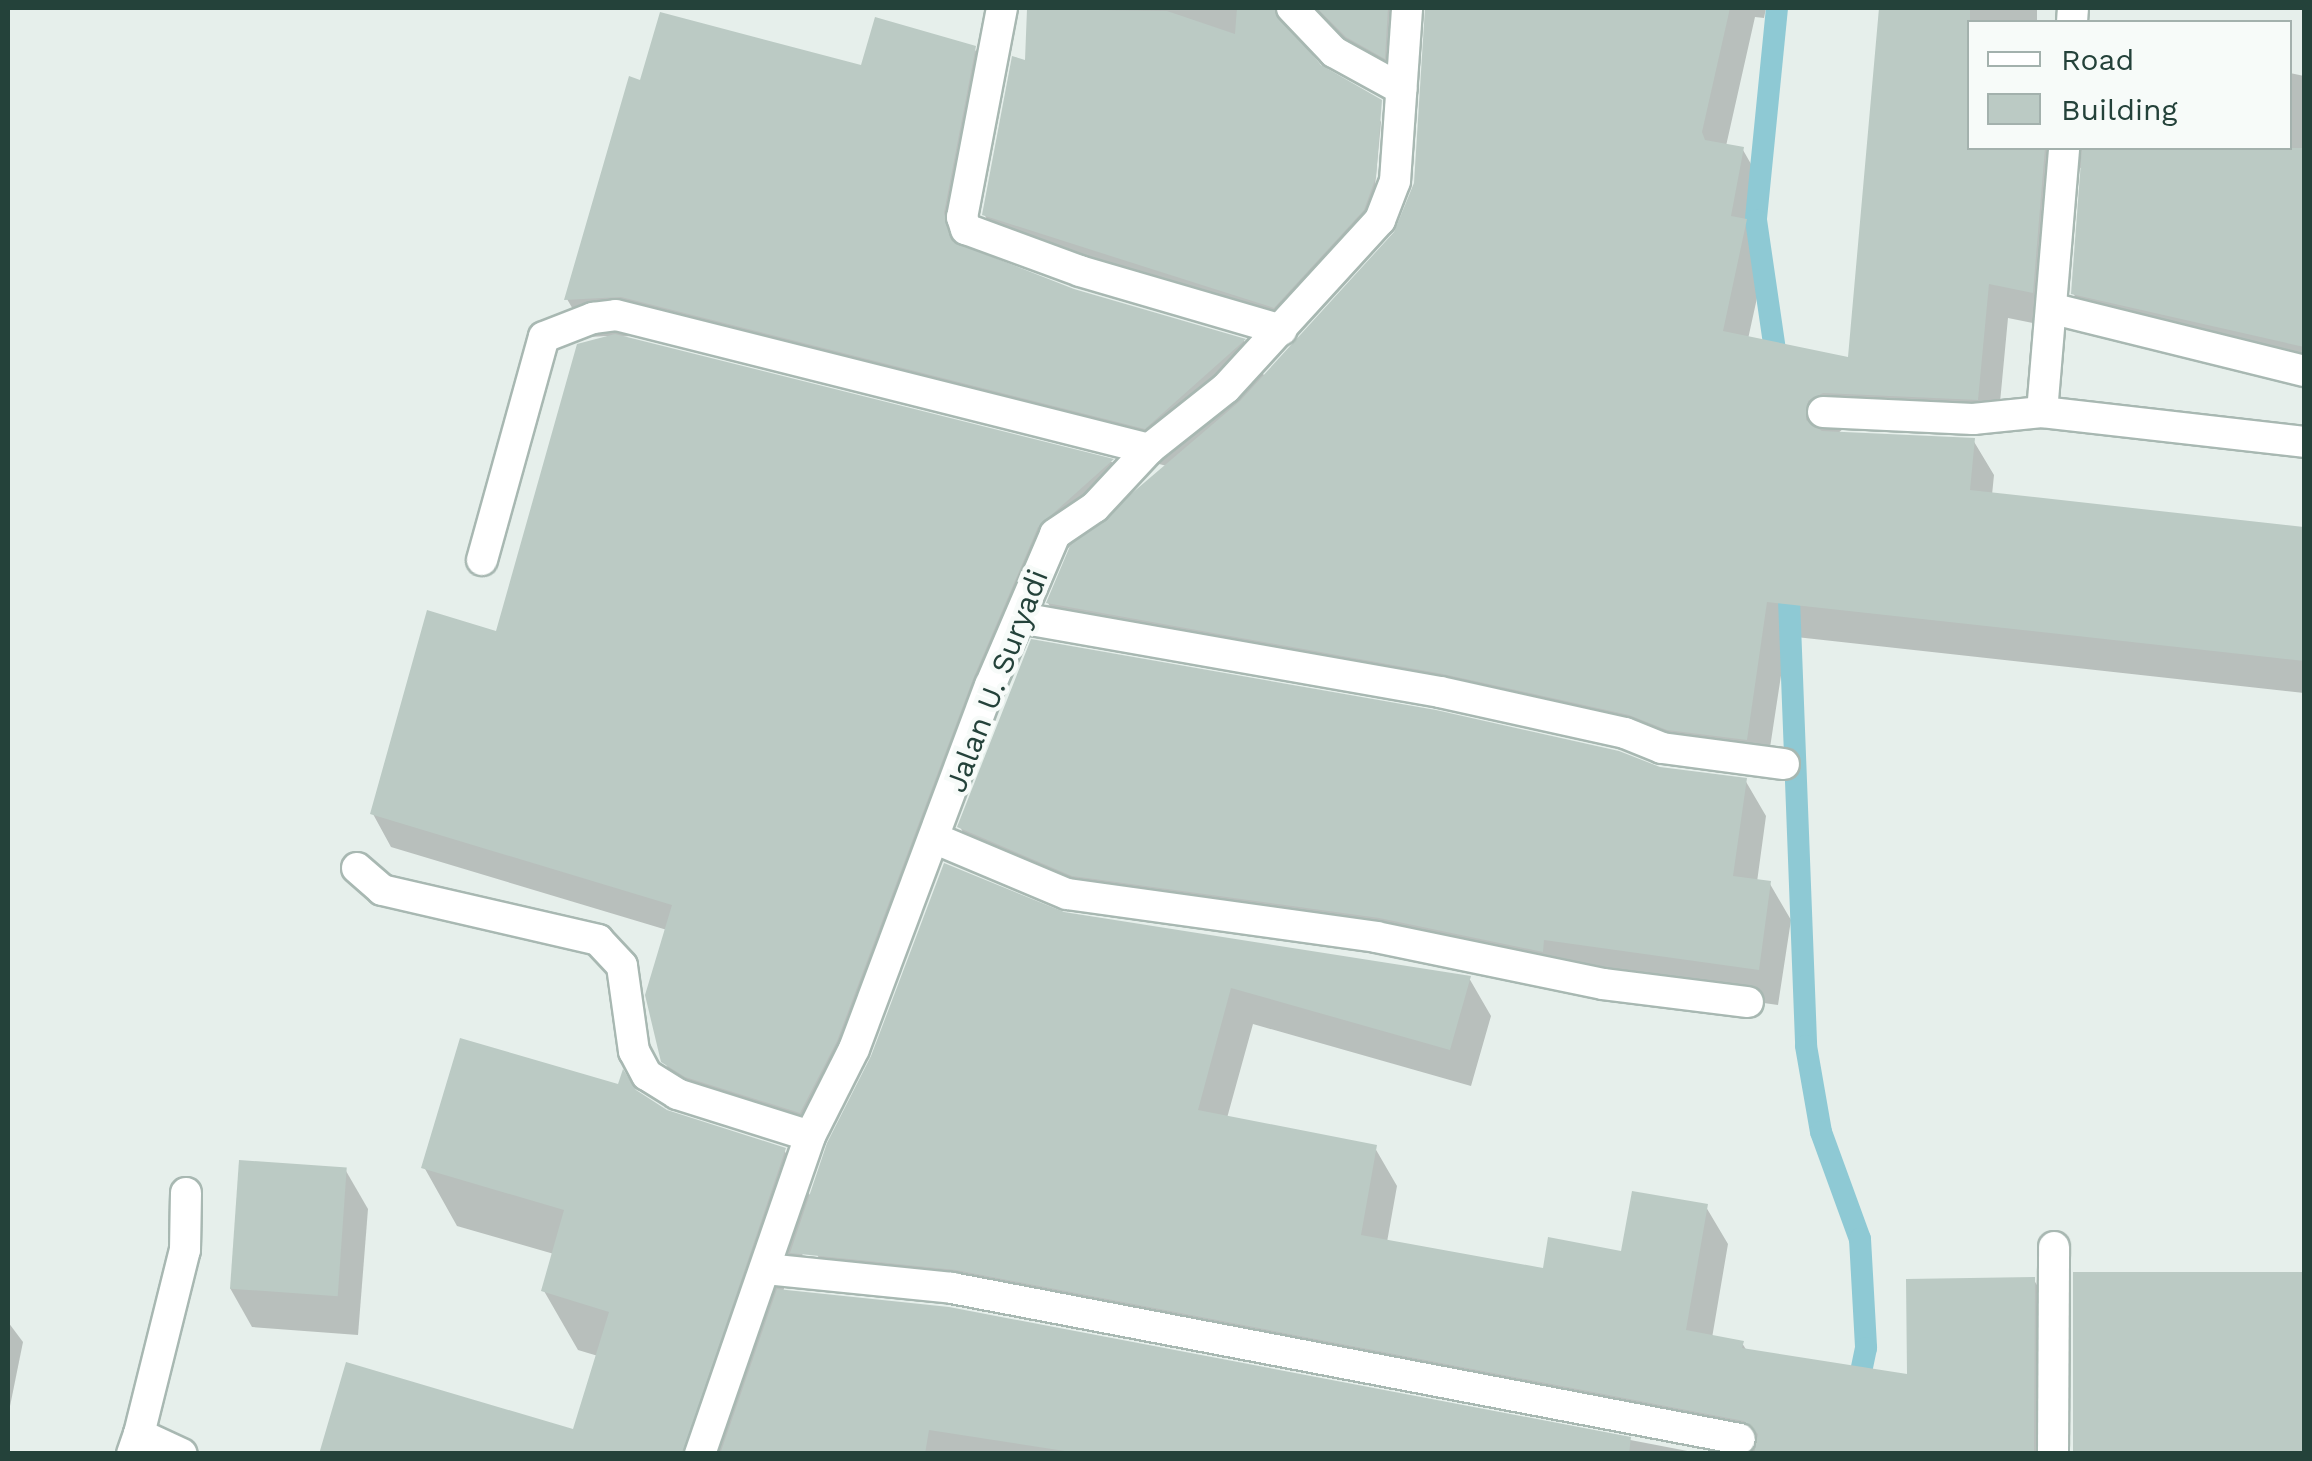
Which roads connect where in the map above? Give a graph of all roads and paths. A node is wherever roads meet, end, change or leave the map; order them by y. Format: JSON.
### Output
{"nodes":[{"id":1,"x":1002,"y":8,"type":"edge"},
{"id":2,"x":1292,"y":8,"type":"edge"},
{"id":3,"x":1407,"y":8,"type":"edge"},
{"id":4,"x":1402,"y":89,"type":"junction"},
{"id":5,"x":2064,"y":150,"type":"edge"},
{"id":6,"x":2054,"y":309,"type":"junction"},
{"id":7,"x":1282,"y":330,"type":"junction"},
{"id":8,"x":2304,"y":371,"type":"edge"},
{"id":9,"x":1823,"y":412,"type":"dead end"},
{"id":10,"x":2042,"y":412,"type":"junction"},
{"id":11,"x":2304,"y":442,"type":"edge"},
{"id":12,"x":1149,"y":449,"type":"junction"},
{"id":13,"x":482,"y":560,"type":"dead end"},
{"id":14,"x":1020,"y":618,"type":"junction"},
{"id":15,"x":1784,"y":764,"type":"dead end"},
{"id":16,"x":936,"y":839,"type":"junction"},
{"id":17,"x":357,"y":868,"type":"dead end"},
{"id":18,"x":1748,"y":1002,"type":"dead end"},
{"id":19,"x":810,"y":1136,"type":"junction"},
{"id":20,"x":186,"y":1192,"type":"dead end"},
{"id":21,"x":2054,"y":1247,"type":"dead end"},
{"id":22,"x":766,"y":1269,"type":"junction"},
{"id":23,"x":1740,"y":1440,"type":"dead end"},
{"id":24,"x":136,"y":1444,"type":"edge"},
{"id":25,"x":182,"y":1454,"type":"edge"},
{"id":26,"x":700,"y":1454,"type":"edge"},
{"id":27,"x":2053,"y":1454,"type":"edge"}],
"edges":[{"from":1,"to":7,"type":"street"},
{"from":2,"to":4,"type":"street"},
{"from":3,"to":4,"type":"street","name":"Jalan U. Suryadi"},
{"from":4,"to":7,"type":"street","name":"Jalan U. Suryadi"},
{"from":5,"to":6,"type":"street"},
{"from":6,"to":8,"type":"street"},
{"from":6,"to":10,"type":"street"},
{"from":7,"to":12,"type":"street","name":"Jalan U. Suryadi"},
{"from":9,"to":10,"type":"street"},
{"from":10,"to":11,"type":"street"},
{"from":12,"to":13,"type":"street"},
{"from":12,"to":14,"type":"street","name":"Jalan U. Suryadi"},
{"from":14,"to":15,"type":"street"},
{"from":14,"to":16,"type":"street","name":"Jalan U. Suryadi"},
{"from":16,"to":18,"type":"street"},
{"from":16,"to":19,"type":"street","name":"Jalan U. Suryadi"},
{"from":17,"to":19,"type":"street"},
{"from":19,"to":22,"type":"street","name":"Jalan U. Suryadi"},
{"from":20,"to":24,"type":"street"},
{"from":21,"to":27,"type":"street"},
{"from":22,"to":23,"type":"street"},
{"from":22,"to":26,"type":"street","name":"Jalan U. Suryadi"},
{"from":24,"to":25,"type":"street"}]}
